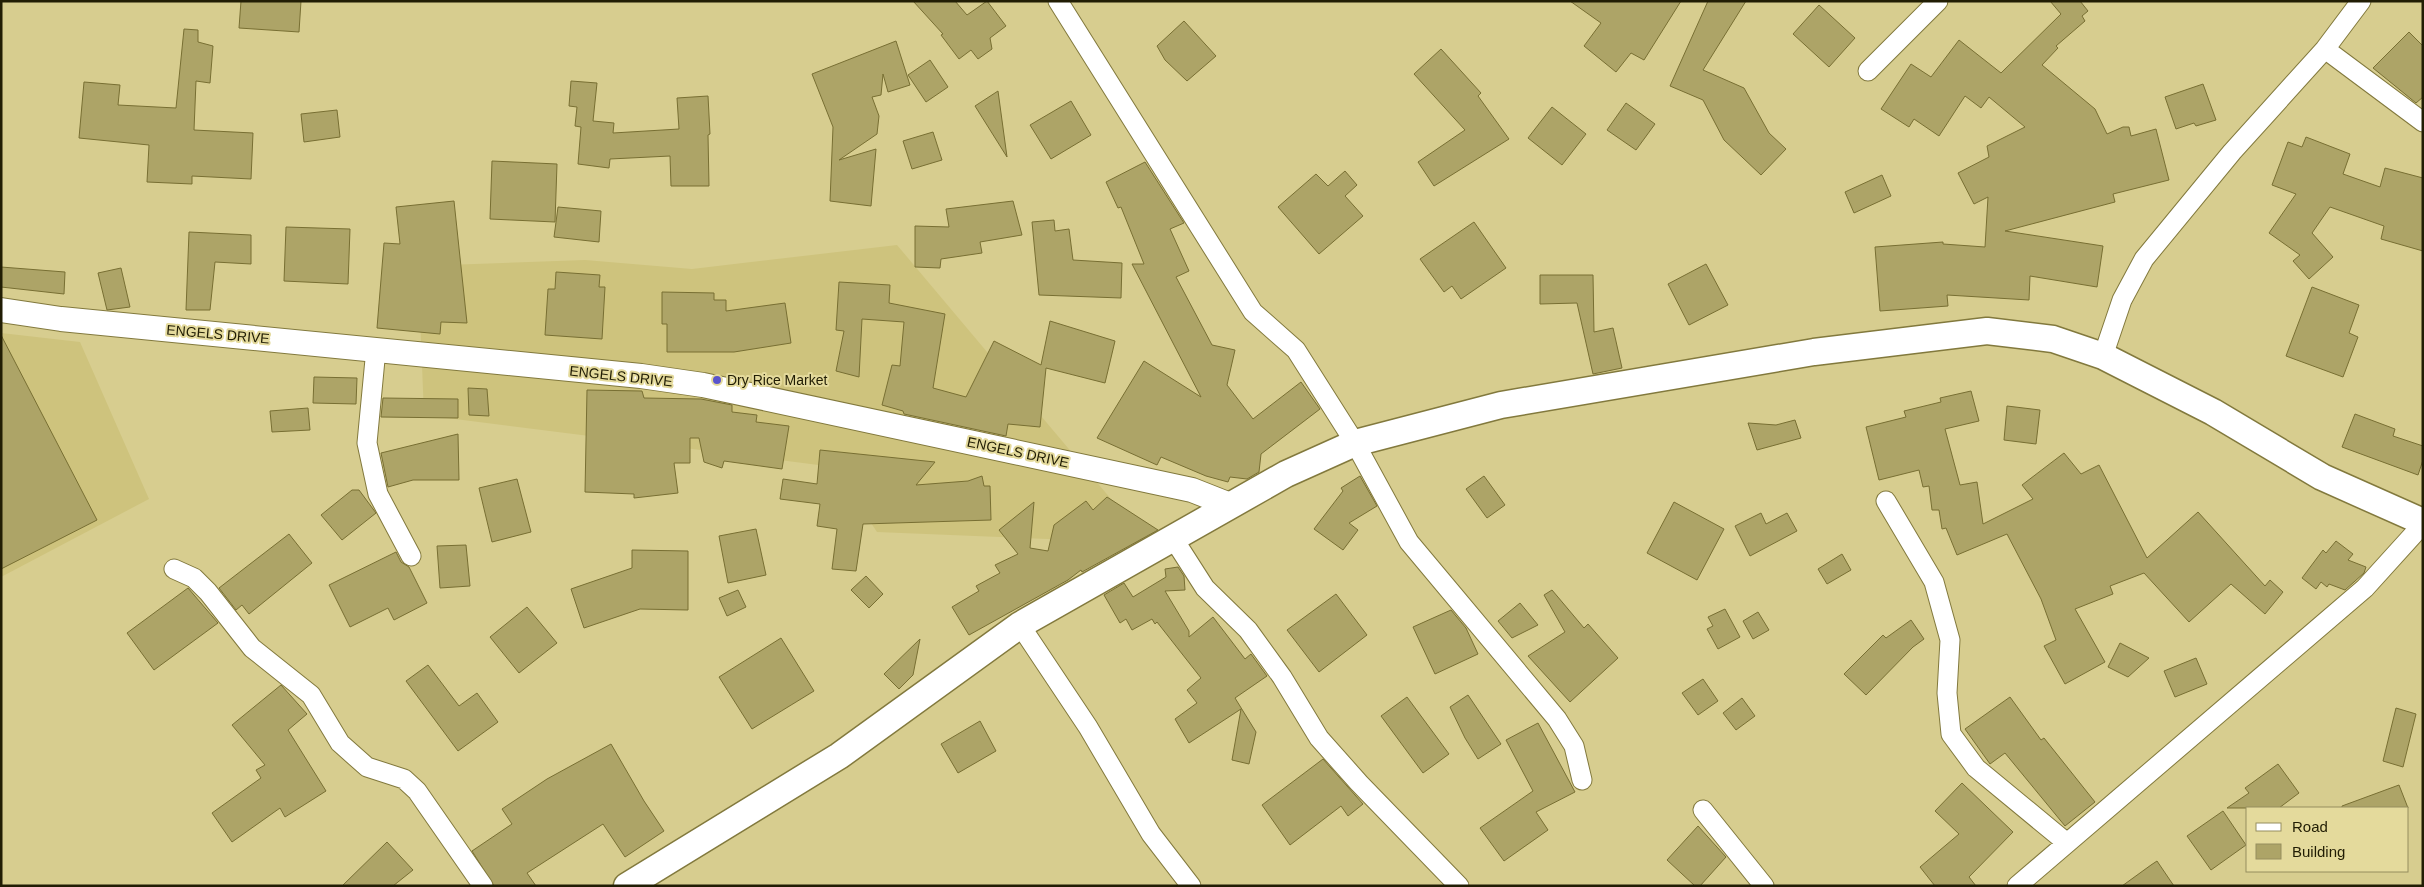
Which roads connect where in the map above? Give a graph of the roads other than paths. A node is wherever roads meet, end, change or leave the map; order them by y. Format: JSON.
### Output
{"nodes":[{"id":1,"x":1058,"y":1,"type":"edge"},
{"id":2,"x":1938,"y":1,"type":"edge"},
{"id":3,"x":2361,"y":1,"type":"edge"},
{"id":4,"x":2325,"y":49,"type":"junction"},
{"id":5,"x":1868,"y":71,"type":"dead end"},
{"id":6,"x":2423,"y":122,"type":"edge"},
{"id":7,"x":1,"y":310,"type":"edge"},
{"id":8,"x":376,"y":349,"type":"junction"},
{"id":9,"x":2103,"y":356,"type":"junction"},
{"id":10,"x":1355,"y":443,"type":"junction"},
{"id":11,"x":1886,"y":501,"type":"dead end"},
{"id":12,"x":1230,"y":505,"type":"junction"},
{"id":13,"x":2423,"y":523,"type":"edge"},
{"id":14,"x":1173,"y":538,"type":"junction"},
{"id":15,"x":411,"y":556,"type":"dead end"},
{"id":16,"x":174,"y":570,"type":"dead end"},
{"id":17,"x":1020,"y":625,"type":"junction"},
{"id":18,"x":1582,"y":780,"type":"dead end"},
{"id":19,"x":1703,"y":810,"type":"dead end"},
{"id":20,"x":2067,"y":843,"type":"junction"},
{"id":21,"x":483,"y":886,"type":"edge"},
{"id":22,"x":627,"y":886,"type":"edge"},
{"id":23,"x":1191,"y":886,"type":"edge"},
{"id":24,"x":1459,"y":886,"type":"edge"},
{"id":25,"x":1764,"y":886,"type":"edge"},
{"id":26,"x":2017,"y":886,"type":"edge"}],
"edges":[{"from":1,"to":10,"type":"street"},
{"from":2,"to":5,"type":"street"},
{"from":3,"to":4,"type":"street"},
{"from":4,"to":6,"type":"street"},
{"from":4,"to":9,"type":"street"},
{"from":7,"to":8,"type":"street","name":"ENGELS DRIVE"},
{"from":8,"to":12,"type":"street","name":"ENGELS DRIVE"},
{"from":8,"to":15,"type":"street"},
{"from":9,"to":10,"type":"main road"},
{"from":9,"to":13,"type":"main road"},
{"from":10,"to":12,"type":"main road"},
{"from":10,"to":18,"type":"street"},
{"from":11,"to":20,"type":"street"},
{"from":12,"to":14,"type":"main road"},
{"from":13,"to":20,"type":"street"},
{"from":14,"to":17,"type":"main road"},
{"from":14,"to":24,"type":"street"},
{"from":16,"to":21,"type":"street"},
{"from":17,"to":22,"type":"main road"},
{"from":17,"to":23,"type":"street"},
{"from":19,"to":25,"type":"street"},
{"from":20,"to":26,"type":"street"}]}
